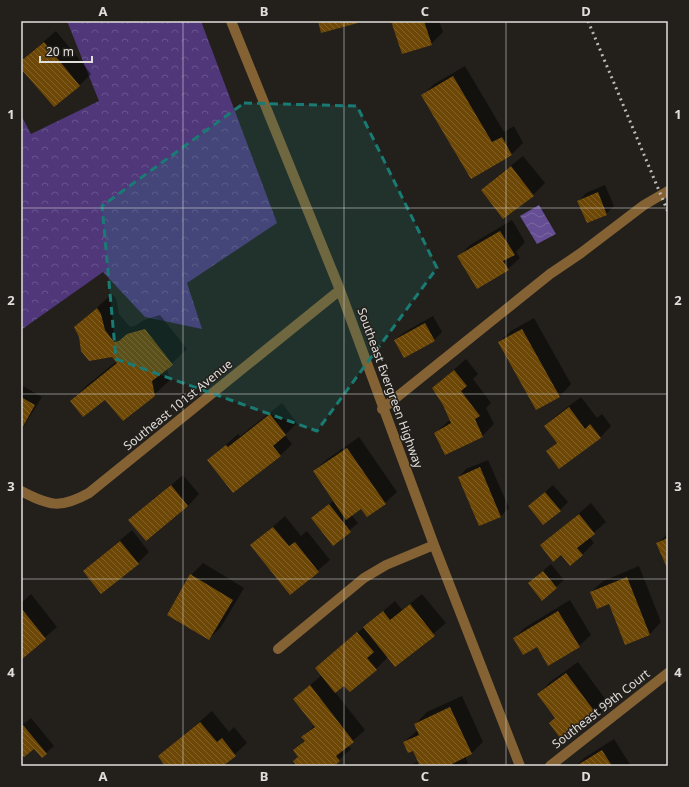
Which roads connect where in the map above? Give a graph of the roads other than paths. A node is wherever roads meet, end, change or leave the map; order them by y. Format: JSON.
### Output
{"nodes":[{"id":1,"x":234,"y":22,"type":"edge"},
{"id":2,"x":668,"y":191,"type":"edge"},
{"id":3,"x":340,"y":290,"type":"junction"},
{"id":4,"x":382,"y":408,"type":"junction"},
{"id":5,"x":21,"y":491,"type":"edge"},
{"id":6,"x":434,"y":545,"type":"junction"},
{"id":7,"x":278,"y":649,"type":"dead end"},
{"id":8,"x":668,"y":672,"type":"edge"},
{"id":9,"x":520,"y":766,"type":"edge"},
{"id":10,"x":550,"y":766,"type":"edge"}],
"edges":[{"from":1,"to":3,"type":"street","name":"Southeast Evergreen Highway"},
{"from":2,"to":4,"type":"street"},
{"from":3,"to":4,"type":"street","name":"Southeast Evergreen Highway"},
{"from":3,"to":5,"type":"street","name":"Southeast 101st Avenue"},
{"from":4,"to":6,"type":"street","name":"Southeast Evergreen Highway"},
{"from":6,"to":7,"type":"street"},
{"from":6,"to":9,"type":"street","name":"Southeast Evergreen Highway"},
{"from":8,"to":10,"type":"street","name":"Southeast 99th Court"}]}
